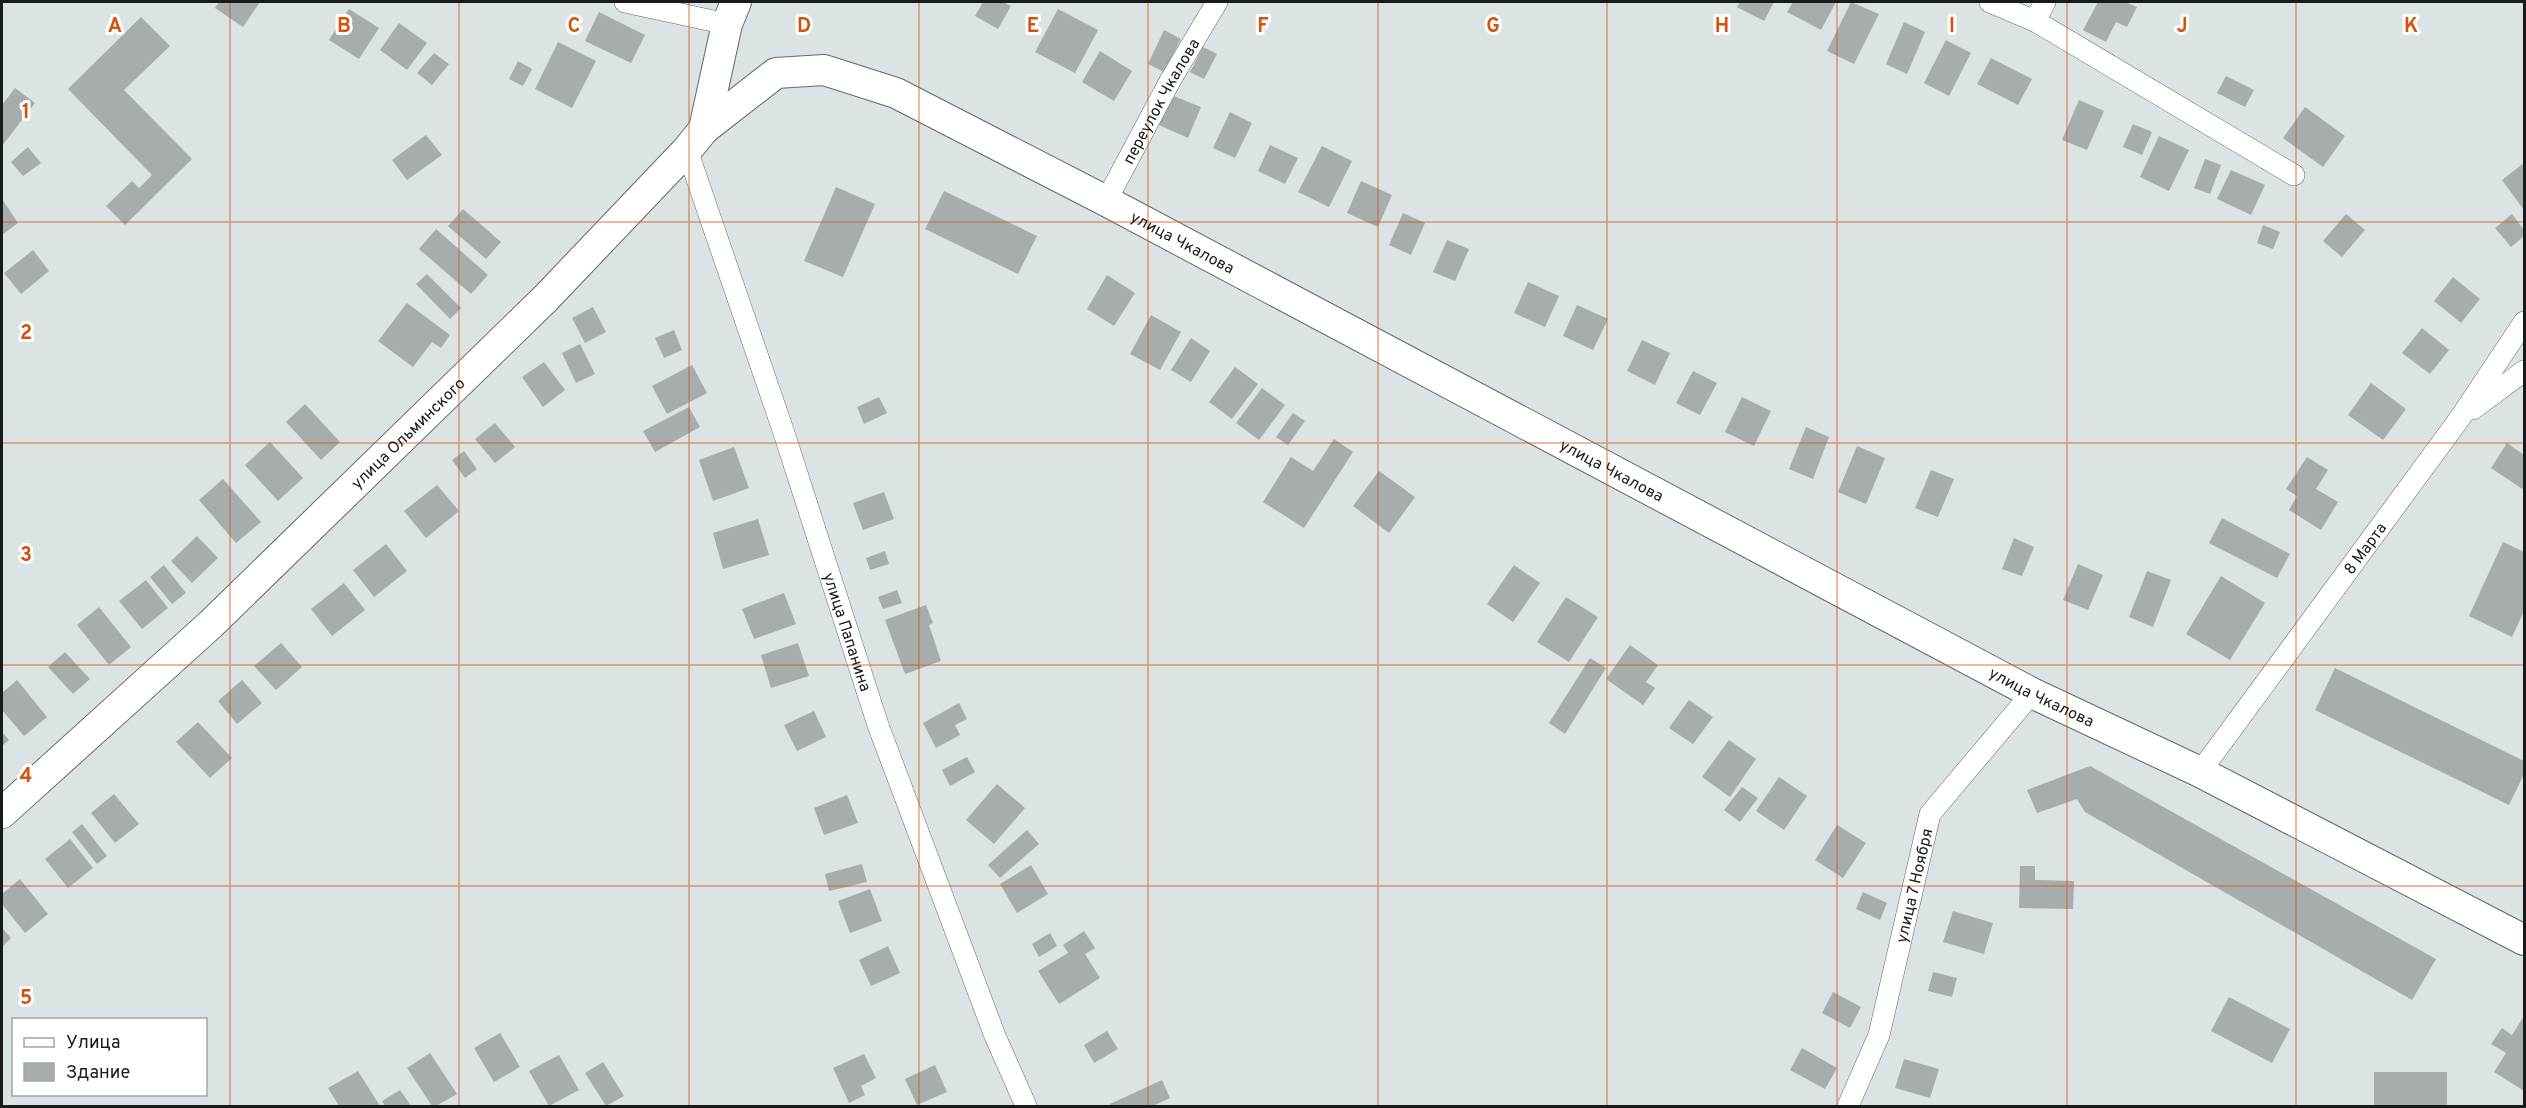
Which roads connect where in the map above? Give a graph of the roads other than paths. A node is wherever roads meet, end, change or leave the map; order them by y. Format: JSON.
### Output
{"nodes":[{"id":1,"x":625,"y":2,"type":"edge"},
{"id":2,"x":1217,"y":2,"type":"edge"},
{"id":3,"x":1990,"y":2,"type":"edge"},
{"id":4,"x":2045,"y":2,"type":"edge"},
{"id":5,"x":731,"y":13,"type":"edge"},
{"id":6,"x":2035,"y":21,"type":"junction"},
{"id":7,"x":696,"y":140,"type":"junction"},
{"id":8,"x":2294,"y":175,"type":"dead end"},
{"id":9,"x":1106,"y":201,"type":"junction"},
{"id":10,"x":2524,"y":322,"type":"edge"},
{"id":11,"x":2524,"y":371,"type":"edge"},
{"id":12,"x":2460,"y":418,"type":"junction"},
{"id":13,"x":2032,"y":693,"type":"junction"},
{"id":14,"x":2200,"y":772,"type":"junction"},
{"id":15,"x":2,"y":813,"type":"edge"},
{"id":16,"x":2524,"y":940,"type":"edge"},
{"id":17,"x":1026,"y":1107,"type":"edge"},
{"id":18,"x":1848,"y":1107,"type":"edge"}],
"edges":[{"from":1,"to":5,"type":"street"},
{"from":2,"to":9,"type":"street","name":"переулок Чкалова"},
{"from":3,"to":6,"type":"street"},
{"from":4,"to":6,"type":"street"},
{"from":5,"to":7,"type":"street"},
{"from":6,"to":8,"type":"street"},
{"from":7,"to":9,"type":"street","name":"улица Чкалова"},
{"from":7,"to":15,"type":"street","name":"улица Ольминского"},
{"from":7,"to":17,"type":"street","name":"улица Папанина"},
{"from":9,"to":13,"type":"street","name":"улица Чкалова"},
{"from":10,"to":12,"type":"street","name":"8 Марта"},
{"from":11,"to":12,"type":"street"},
{"from":12,"to":14,"type":"street","name":"8 Марта"},
{"from":13,"to":14,"type":"street","name":"улица Чкалова"},
{"from":13,"to":18,"type":"street","name":"улица 7 Ноября"},
{"from":14,"to":16,"type":"street","name":"улица Чкалова"}]}
